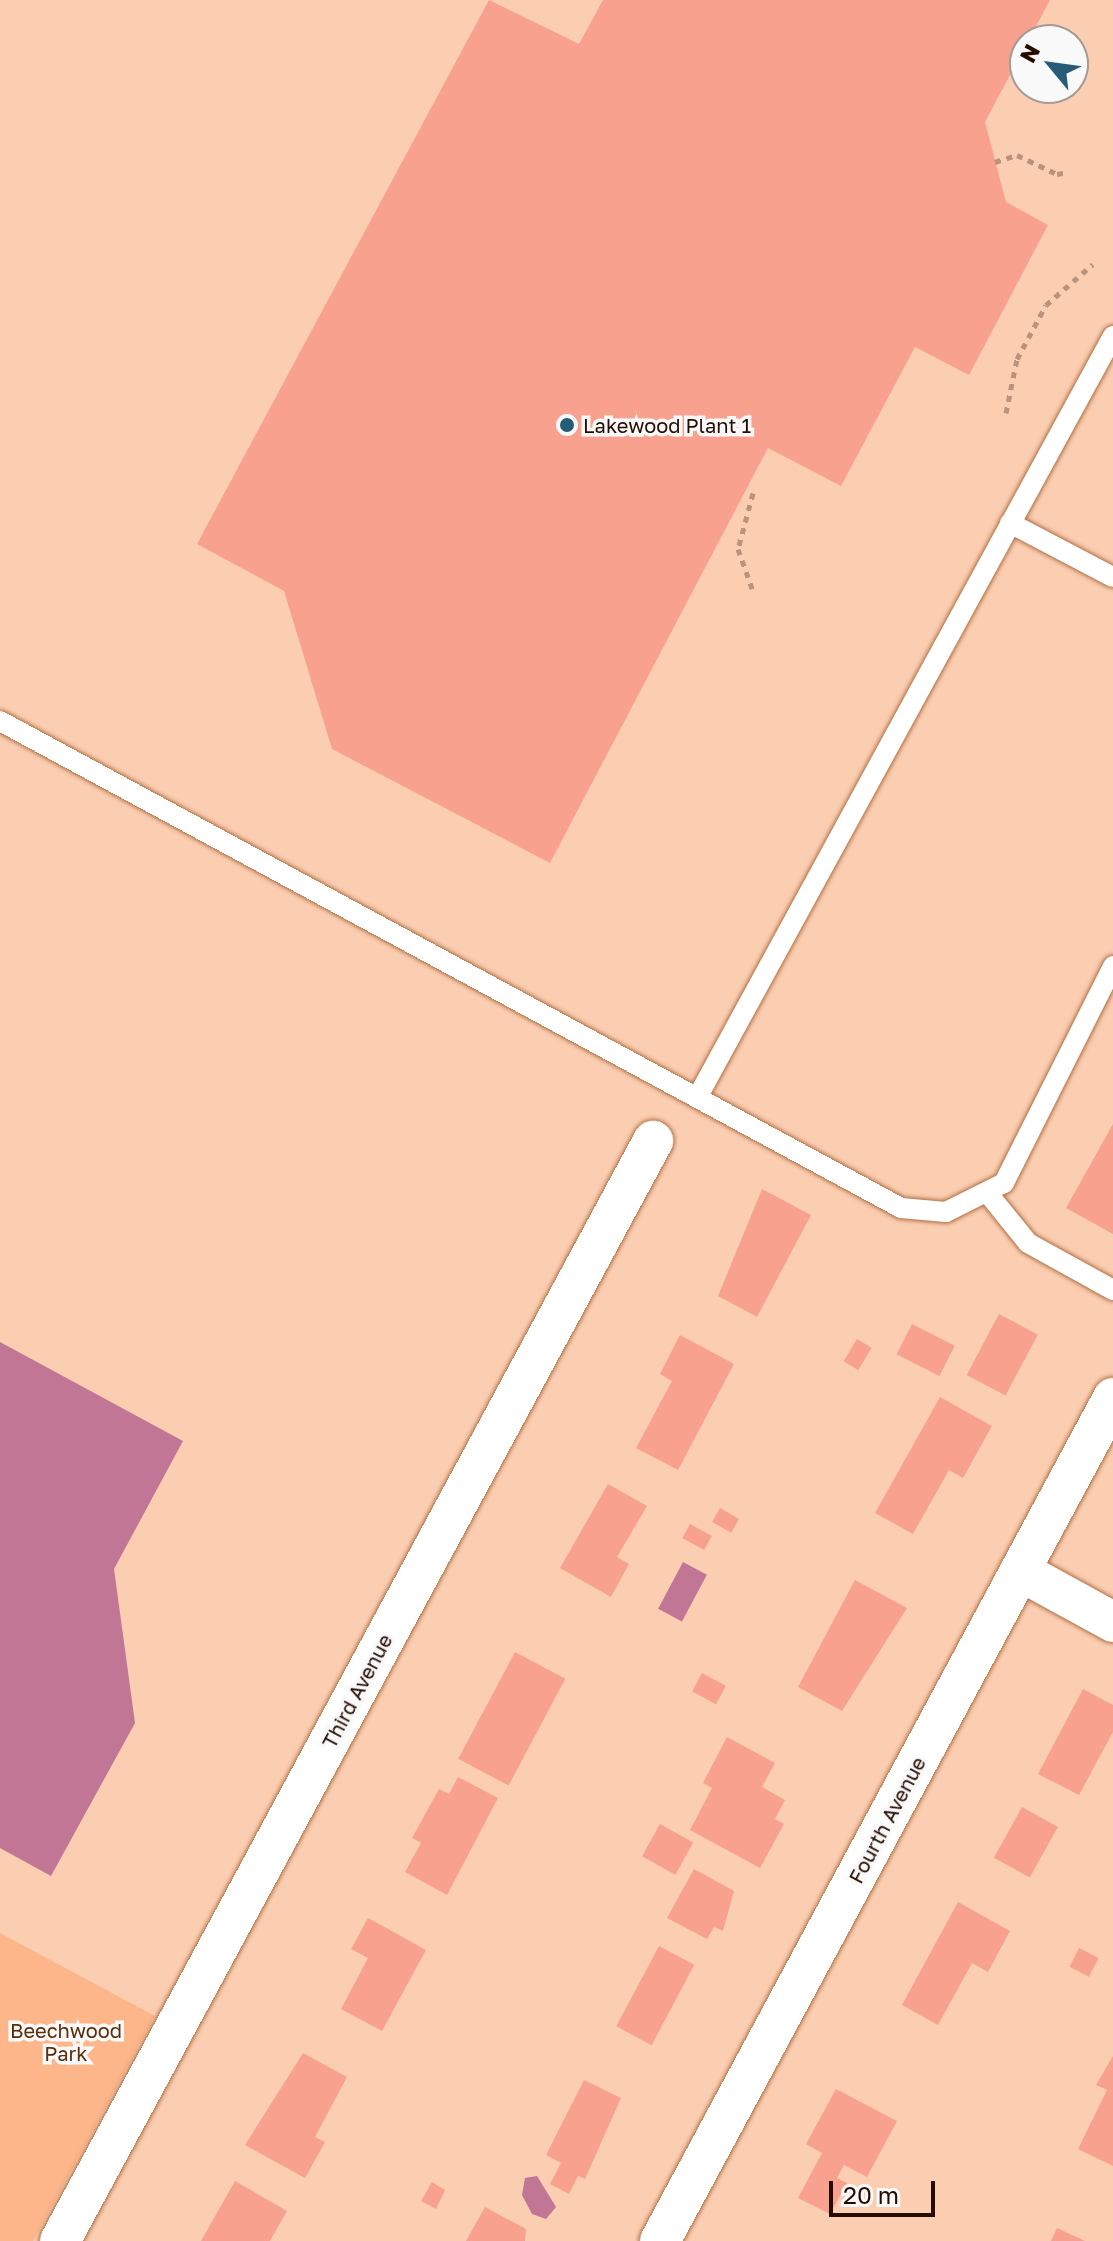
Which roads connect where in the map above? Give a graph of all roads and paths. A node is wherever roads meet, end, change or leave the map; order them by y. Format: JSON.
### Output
{"nodes":[{"id":1,"x":995,"y":162,"type":"dead end"},
{"id":2,"x":1069,"y":172,"type":"dead end"},
{"id":3,"x":1093,"y":264,"type":"dead end"},
{"id":4,"x":1113,"y":336,"type":"edge"},
{"id":5,"x":1006,"y":413,"type":"dead end"},
{"id":6,"x":753,"y":493,"type":"dead end"},
{"id":7,"x":1010,"y":523,"type":"junction"},
{"id":8,"x":1113,"y":577,"type":"edge"},
{"id":9,"x":753,"y":591,"type":"dead end"},
{"id":10,"x":0,"y":721,"type":"edge"},
{"id":11,"x":1113,"y":966,"type":"edge"},
{"id":12,"x":697,"y":1098,"type":"junction"},
{"id":13,"x":653,"y":1141,"type":"dead end"},
{"id":14,"x":990,"y":1196,"type":"junction"},
{"id":15,"x":1113,"y":1290,"type":"edge"},
{"id":16,"x":1113,"y":1398,"type":"edge"},
{"id":17,"x":1020,"y":1571,"type":"junction"},
{"id":18,"x":1113,"y":1622,"type":"edge"},
{"id":19,"x":60,"y":2241,"type":"edge"},
{"id":20,"x":660,"y":2241,"type":"edge"}],
"edges":[{"from":1,"to":2,"type":"path"},
{"from":3,"to":5,"type":"path"},
{"from":4,"to":7,"type":"lane"},
{"from":6,"to":9,"type":"path"},
{"from":7,"to":8,"type":"lane"},
{"from":7,"to":12,"type":"lane"},
{"from":10,"to":12,"type":"lane"},
{"from":11,"to":14,"type":"lane"},
{"from":12,"to":14,"type":"lane"},
{"from":13,"to":19,"type":"street","name":"Third Avenue"},
{"from":14,"to":15,"type":"lane"},
{"from":16,"to":17,"type":"street","name":"Fourth Avenue"},
{"from":17,"to":18,"type":"street"},
{"from":17,"to":20,"type":"street","name":"Fourth Avenue"}]}
